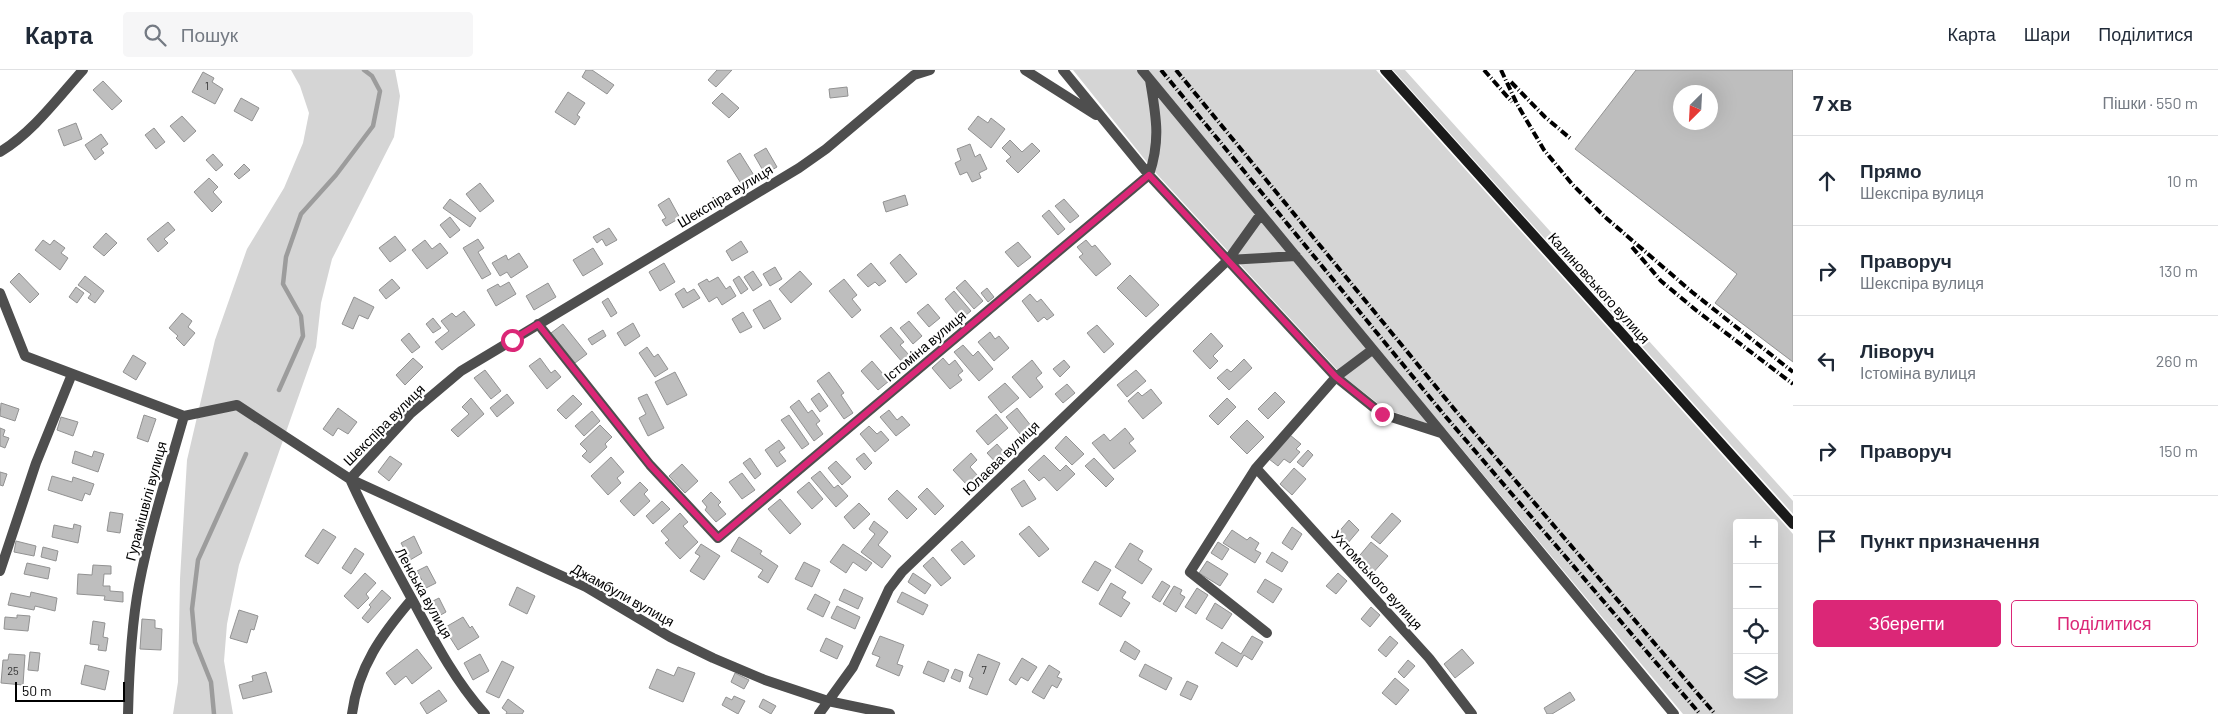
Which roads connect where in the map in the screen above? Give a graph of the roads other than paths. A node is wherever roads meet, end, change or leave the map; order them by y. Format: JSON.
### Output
{"nodes":[{"id":1,"x":83,"y":70,"type":"edge"},
{"id":2,"x":930,"y":70,"type":"edge"},
{"id":3,"x":1025,"y":70,"type":"edge"},
{"id":4,"x":1063,"y":70,"type":"edge"},
{"id":5,"x":1142,"y":70,"type":"edge"},
{"id":6,"x":1385,"y":70,"type":"edge"},
{"id":7,"x":914,"y":72,"type":"edge"},
{"id":8,"x":1150,"y":80,"type":"junction"},
{"id":9,"x":1104,"y":120,"type":"junction"},
{"id":10,"x":0,"y":152,"type":"edge"},
{"id":11,"x":1149,"y":175,"type":"junction"},
{"id":12,"x":1261,"y":214,"type":"junction"},
{"id":13,"x":1296,"y":256,"type":"junction"},
{"id":14,"x":1228,"y":260,"type":"junction"},
{"id":15,"x":0,"y":293,"type":"edge"},
{"id":16,"x":538,"y":324,"type":"junction"},
{"id":17,"x":1372,"y":350,"type":"junction"},
{"id":18,"x":72,"y":374,"type":"junction"},
{"id":19,"x":1336,"y":377,"type":"junction"},
{"id":20,"x":184,"y":416,"type":"junction"},
{"id":21,"x":1442,"y":433,"type":"junction"},
{"id":22,"x":1256,"y":468,"type":"junction"},
{"id":23,"x":350,"y":479,"type":"junction"},
{"id":24,"x":1793,"y":524,"type":"edge"},
{"id":25,"x":0,"y":572,"type":"edge"},
{"id":26,"x":412,"y":599,"type":"junction"},
{"id":27,"x":1267,"y":634,"type":"dead end"},
{"id":28,"x":828,"y":701,"type":"junction"},
{"id":29,"x":128,"y":714,"type":"edge"},
{"id":30,"x":352,"y":714,"type":"edge"},
{"id":31,"x":484,"y":714,"type":"edge"},
{"id":32,"x":820,"y":714,"type":"edge"},
{"id":33,"x":890,"y":714,"type":"edge"},
{"id":34,"x":1472,"y":714,"type":"edge"},
{"id":35,"x":1674,"y":714,"type":"edge"}],
"edges":[{"from":1,"to":10,"type":"street"},
{"from":2,"to":7,"type":"street"},
{"from":3,"to":9,"type":"street"},
{"from":4,"to":9,"type":"street"},
{"from":5,"to":8,"type":"street"},
{"from":6,"to":24,"type":"street","name":"Калиновського вулиця"},
{"from":7,"to":16,"type":"street","name":"Шекспіра вулиця"},
{"from":8,"to":11,"type":"street"},
{"from":8,"to":12,"type":"street"},
{"from":9,"to":11,"type":"street"},
{"from":11,"to":14,"type":"street"},
{"from":11,"to":16,"type":"street","name":"Істоміна вулиця"},
{"from":12,"to":13,"type":"street"},
{"from":12,"to":14,"type":"street","name":"Юлаєва вулиця"},
{"from":13,"to":14,"type":"street"},
{"from":13,"to":17,"type":"street"},
{"from":14,"to":19,"type":"street"},
{"from":14,"to":28,"type":"street","name":"Юлаєва вулиця"},
{"from":15,"to":18,"type":"street"},
{"from":16,"to":23,"type":"street","name":"Шекспіра вулиця"},
{"from":17,"to":19,"type":"street"},
{"from":17,"to":21,"type":"street"},
{"from":18,"to":20,"type":"street"},
{"from":18,"to":25,"type":"street"},
{"from":19,"to":21,"type":"street"},
{"from":19,"to":22,"type":"street"},
{"from":20,"to":23,"type":"street","name":"Джамбули вулиця"},
{"from":20,"to":29,"type":"street","name":"Гурамішвілі вулиця"},
{"from":21,"to":35,"type":"street"},
{"from":22,"to":27,"type":"street"},
{"from":22,"to":34,"type":"street","name":"Ухтомського вулиця"},
{"from":23,"to":26,"type":"street","name":"Ленська вулиця"},
{"from":23,"to":28,"type":"street","name":"Джамбули вулиця"},
{"from":26,"to":30,"type":"street"},
{"from":26,"to":31,"type":"street","name":"Ленська вулиця"},
{"from":28,"to":32,"type":"street","name":"Юлаєва вулиця"},
{"from":28,"to":33,"type":"street","name":"Джамбули вулиця"}]}
